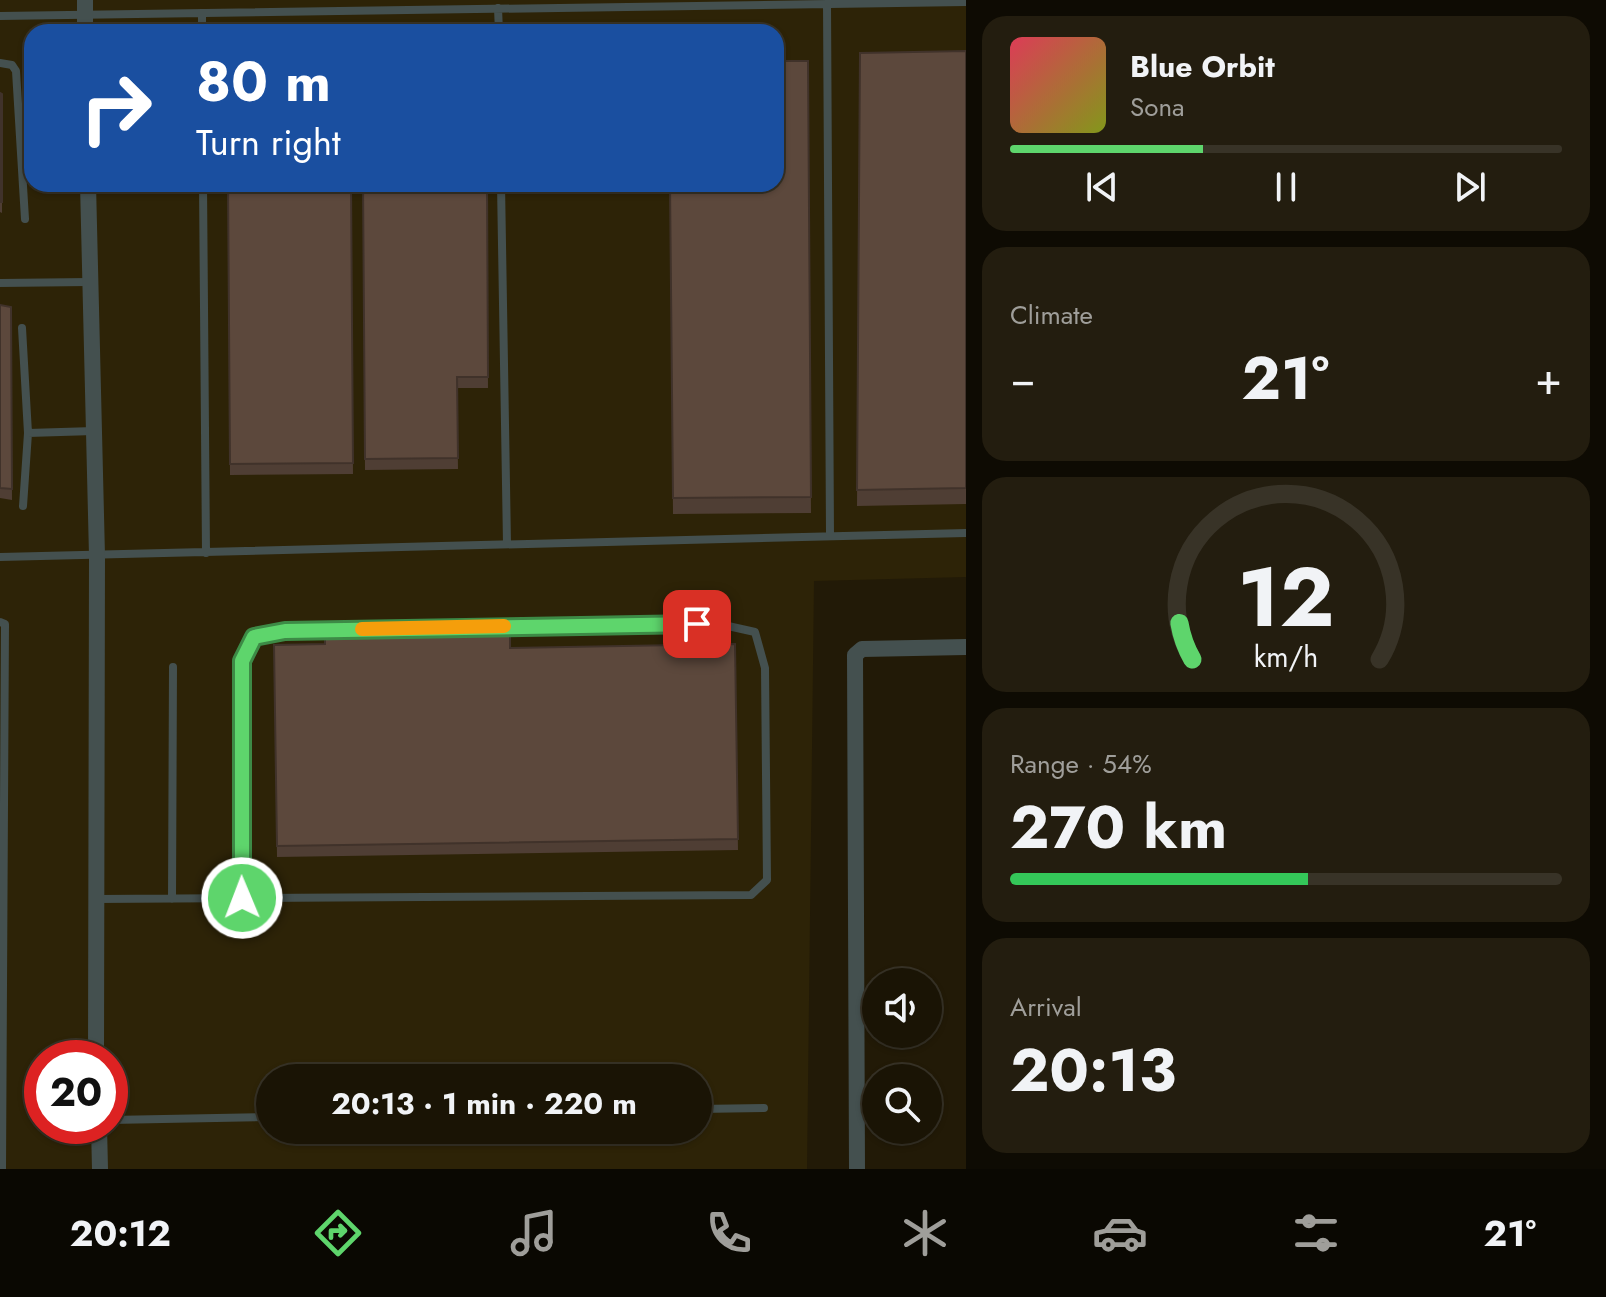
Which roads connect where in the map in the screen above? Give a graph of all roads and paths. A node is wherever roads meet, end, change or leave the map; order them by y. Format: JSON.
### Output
{"nodes":[{"id":1,"x":966,"y":2,"type":"edge"},
{"id":2,"x":827,"y":4,"type":"junction"},
{"id":3,"x":85,"y":7,"type":"edge"},
{"id":4,"x":498,"y":8,"type":"junction"},
{"id":5,"x":202,"y":13,"type":"junction"},
{"id":6,"x":0,"y":16,"type":"edge"},
{"id":7,"x":202,"y":24,"type":"edge"},
{"id":8,"x":499,"y":24,"type":"edge"},
{"id":9,"x":0,"y":63,"type":"edge"},
{"id":10,"x":88,"y":192,"type":"edge"},
{"id":11,"x":203,"y":192,"type":"edge"},
{"id":12,"x":501,"y":192,"type":"edge"},
{"id":13,"x":25,"y":219,"type":"dead end"},
{"id":14,"x":89,"y":282,"type":"junction"},
{"id":15,"x":0,"y":283,"type":"edge"},
{"id":16,"x":22,"y":328,"type":"dead end"},
{"id":17,"x":94,"y":431,"type":"junction"},
{"id":18,"x":28,"y":433,"type":"junction"},
{"id":19,"x":23,"y":506,"type":"dead end"},
{"id":20,"x":966,"y":533,"type":"edge"},
{"id":21,"x":830,"y":535,"type":"junction"},
{"id":22,"x":507,"y":544,"type":"junction"},
{"id":23,"x":206,"y":553,"type":"junction"},
{"id":24,"x":97,"y":556,"type":"junction"},
{"id":25,"x":0,"y":557,"type":"edge"},
{"id":26,"x":0,"y":622,"type":"edge"},
{"id":27,"x":966,"y":647,"type":"edge"},
{"id":28,"x":173,"y":667,"type":"dead end"},
{"id":29,"x":242,"y":898,"type":"junction"},
{"id":30,"x":96,"y":899,"type":"junction"},
{"id":31,"x":172,"y":899,"type":"junction"},
{"id":32,"x":96,"y":1040,"type":"edge"},
{"id":33,"x":764,"y":1108,"type":"dead end"},
{"id":34,"x":712,"y":1109,"type":"edge"},
{"id":35,"x":256,"y":1117,"type":"edge"},
{"id":36,"x":128,"y":1120,"type":"edge"},
{"id":37,"x":99,"y":1144,"type":"edge"},
{"id":38,"x":2,"y":1169,"type":"edge"},
{"id":39,"x":100,"y":1169,"type":"edge"},
{"id":40,"x":857,"y":1169,"type":"edge"}],
"edges":[{"from":1,"to":2,"type":"lane"},
{"from":2,"to":4,"type":"lane"},
{"from":2,"to":21,"type":"lane"},
{"from":3,"to":5,"type":"lane"},
{"from":3,"to":6,"type":"lane"},
{"from":4,"to":5,"type":"lane"},
{"from":4,"to":8,"type":"lane"},
{"from":5,"to":7,"type":"lane"},
{"from":9,"to":13,"type":"lane"},
{"from":10,"to":14,"type":"street"},
{"from":11,"to":23,"type":"lane"},
{"from":12,"to":22,"type":"lane"},
{"from":14,"to":15,"type":"lane"},
{"from":14,"to":17,"type":"street"},
{"from":16,"to":18,"type":"lane"},
{"from":17,"to":18,"type":"lane"},
{"from":17,"to":24,"type":"street"},
{"from":18,"to":19,"type":"lane"},
{"from":20,"to":21,"type":"lane"},
{"from":21,"to":22,"type":"lane"},
{"from":22,"to":23,"type":"lane"},
{"from":23,"to":24,"type":"lane"},
{"from":24,"to":25,"type":"lane"},
{"from":24,"to":30,"type":"street"},
{"from":26,"to":38,"type":"lane"},
{"from":27,"to":40,"type":"street"},
{"from":28,"to":31,"type":"lane"},
{"from":29,"to":29,"type":"lane"},
{"from":29,"to":31,"type":"lane"},
{"from":30,"to":31,"type":"lane"},
{"from":30,"to":32,"type":"street"},
{"from":33,"to":34,"type":"lane"},
{"from":35,"to":36,"type":"lane"},
{"from":37,"to":39,"type":"street"}]}
